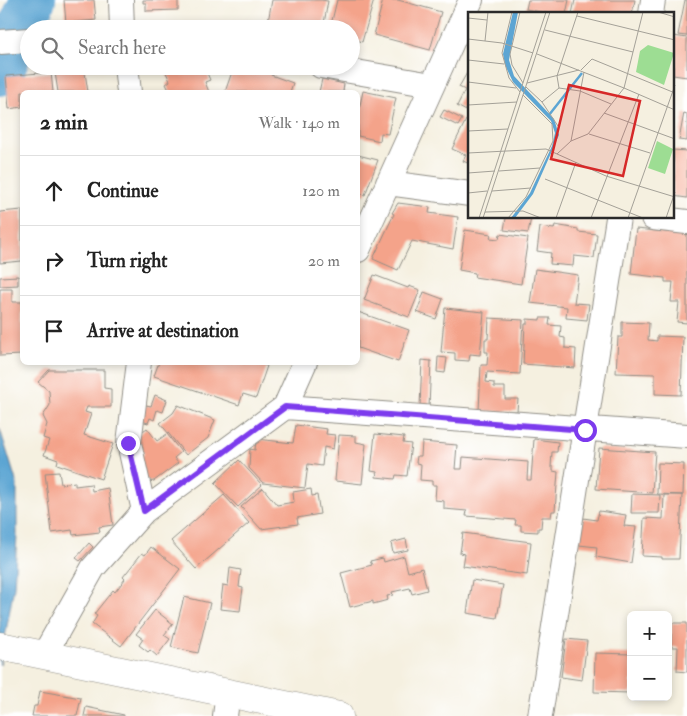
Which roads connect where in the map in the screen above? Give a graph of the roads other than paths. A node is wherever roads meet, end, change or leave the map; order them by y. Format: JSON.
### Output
{"nodes":[{"id":1,"x":121,"y":0,"type":"edge"},
{"id":2,"x":471,"y":0,"type":"edge"},
{"id":3,"x":122,"y":20,"type":"edge"},
{"id":4,"x":20,"y":41,"type":"edge"},
{"id":5,"x":0,"y":42,"type":"edge"},
{"id":6,"x":360,"y":73,"type":"edge"},
{"id":7,"x":127,"y":75,"type":"edge"},
{"id":8,"x":432,"y":86,"type":"junction"},
{"id":9,"x":129,"y":90,"type":"edge"},
{"id":10,"x":388,"y":183,"type":"junction"},
{"id":11,"x":468,"y":194,"type":"edge"},
{"id":12,"x":618,"y":219,"type":"edge"},
{"id":13,"x":662,"y":219,"type":"edge"},
{"id":14,"x":687,"y":222,"type":"edge"},
{"id":15,"x":360,"y":246,"type":"edge"},
{"id":16,"x":139,"y":365,"type":"edge"},
{"id":17,"x":305,"y":365,"type":"edge"},
{"id":18,"x":285,"y":407,"type":"junction"},
{"id":19,"x":585,"y":430,"type":"junction"},
{"id":20,"x":687,"y":436,"type":"edge"},
{"id":21,"x":144,"y":511,"type":"junction"},
{"id":22,"x":21,"y":650,"type":"edge"},
{"id":23,"x":227,"y":704,"type":"edge"},
{"id":24,"x":339,"y":716,"type":"edge"},
{"id":25,"x":540,"y":716,"type":"edge"}],
"edges":[{"from":1,"to":3,"type":"street"},
{"from":2,"to":8,"type":"street"},
{"from":4,"to":5,"type":"street"},
{"from":6,"to":8,"type":"street"},
{"from":7,"to":9,"type":"street"},
{"from":8,"to":10,"type":"street"},
{"from":10,"to":11,"type":"street"},
{"from":10,"to":15,"type":"street"},
{"from":12,"to":19,"type":"street"},
{"from":13,"to":14,"type":"street"},
{"from":16,"to":21,"type":"street"},
{"from":17,"to":18,"type":"street"},
{"from":18,"to":19,"type":"street"},
{"from":18,"to":21,"type":"street"},
{"from":19,"to":20,"type":"street"},
{"from":19,"to":25,"type":"street"},
{"from":21,"to":22,"type":"street"},
{"from":22,"to":23,"type":"street"},
{"from":23,"to":24,"type":"street"}]}
